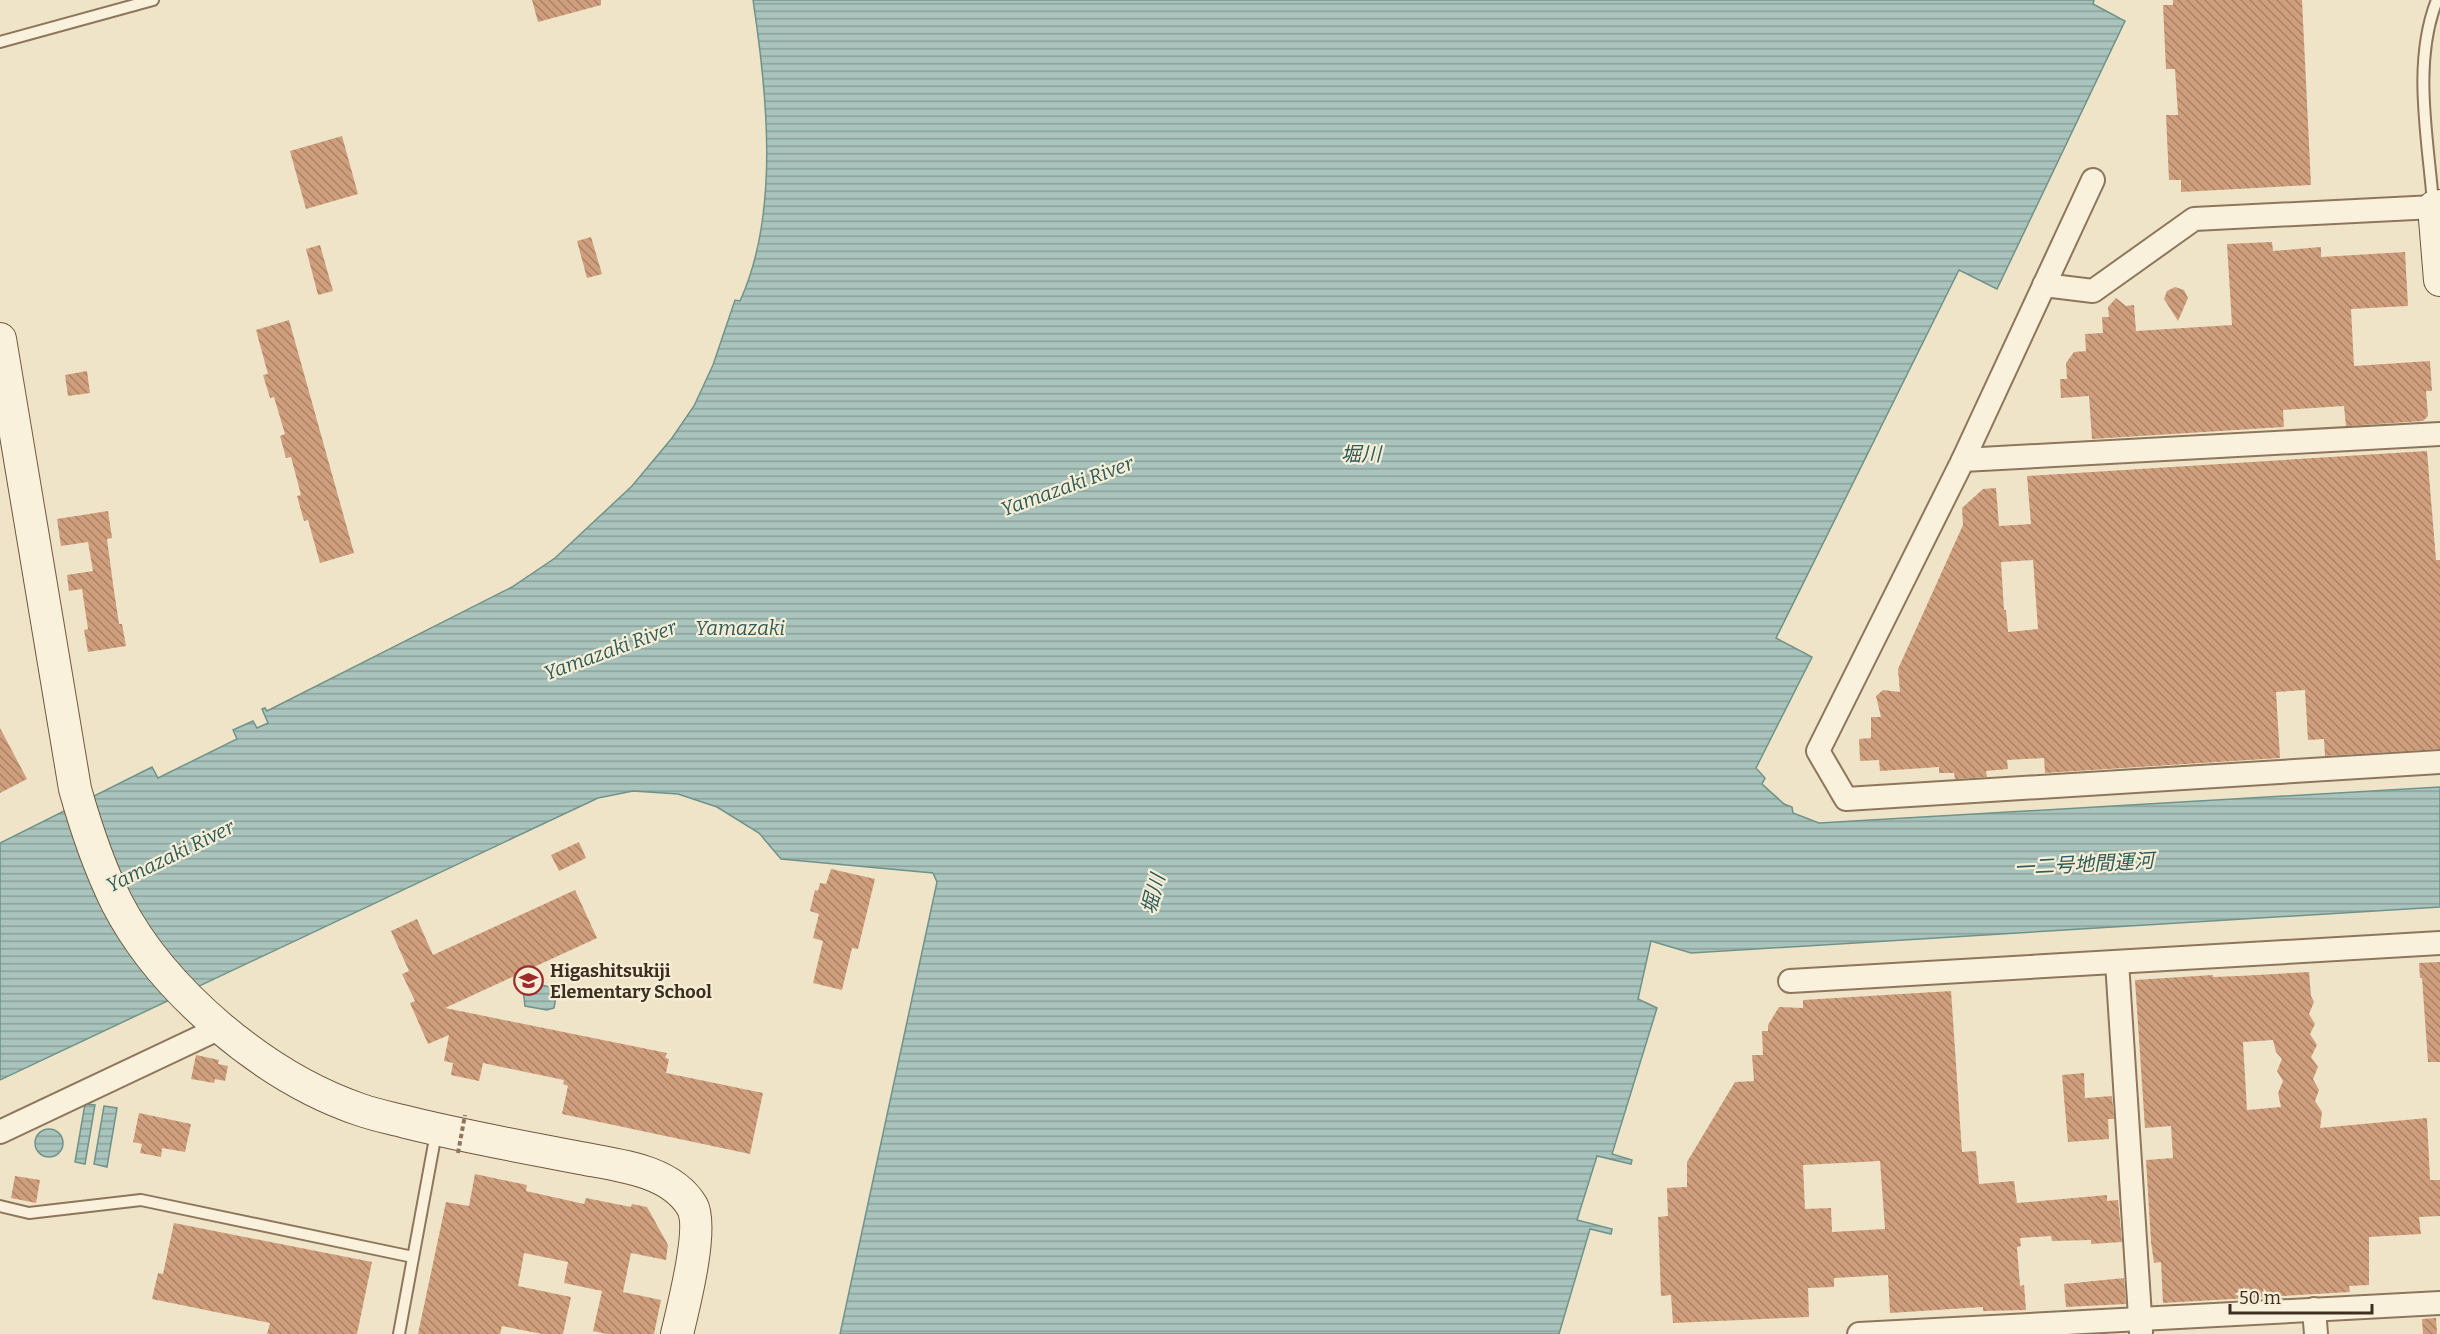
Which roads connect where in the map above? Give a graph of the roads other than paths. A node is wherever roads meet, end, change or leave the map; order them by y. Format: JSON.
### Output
{"nodes":[{"id":1,"x":153,"y":0,"type":"edge"},
{"id":2,"x":2438,"y":0,"type":"edge"},
{"id":3,"x":0,"y":42,"type":"edge"},
{"id":4,"x":2093,"y":180,"type":"dead end"},
{"id":5,"x":2437,"y":206,"type":"edge"},
{"id":6,"x":2440,"y":280,"type":"edge"},
{"id":7,"x":2044,"y":285,"type":"junction"},
{"id":8,"x":1,"y":355,"type":"edge"},
{"id":9,"x":2440,"y":434,"type":"edge"},
{"id":10,"x":1963,"y":460,"type":"junction"},
{"id":11,"x":2440,"y":762,"type":"edge"},
{"id":12,"x":2440,"y":943,"type":"edge"},
{"id":13,"x":2117,"y":962,"type":"junction"},
{"id":14,"x":1790,"y":981,"type":"dead end"},
{"id":15,"x":220,"y":1028,"type":"junction"},
{"id":16,"x":437,"y":1130,"type":"junction"},
{"id":17,"x":0,"y":1132,"type":"edge"},
{"id":18,"x":0,"y":1206,"type":"edge"},
{"id":19,"x":413,"y":1257,"type":"junction"},
{"id":20,"x":2440,"y":1303,"type":"edge"},
{"id":21,"x":2314,"y":1310,"type":"junction"},
{"id":22,"x":2140,"y":1326,"type":"edge"},
{"id":23,"x":1980,"y":1331,"type":"edge"},
{"id":24,"x":399,"y":1334,"type":"edge"},
{"id":25,"x":677,"y":1334,"type":"edge"},
{"id":26,"x":1859,"y":1334,"type":"edge"},
{"id":27,"x":2316,"y":1334,"type":"edge"}],
"edges":[{"from":1,"to":3,"type":"lane"},
{"from":2,"to":5,"type":"lane"},
{"from":4,"to":7,"type":"street"},
{"from":5,"to":6,"type":"street"},
{"from":5,"to":7,"type":"street"},
{"from":7,"to":10,"type":"street"},
{"from":8,"to":15,"type":"street"},
{"from":9,"to":10,"type":"street"},
{"from":10,"to":11,"type":"street"},
{"from":12,"to":13,"type":"street"},
{"from":13,"to":14,"type":"street"},
{"from":13,"to":22,"type":"street"},
{"from":15,"to":16,"type":"street"},
{"from":15,"to":17,"type":"street"},
{"from":16,"to":19,"type":"lane"},
{"from":16,"to":25,"type":"street"},
{"from":18,"to":19,"type":"lane"},
{"from":19,"to":24,"type":"lane"},
{"from":20,"to":21,"type":"street"},
{"from":21,"to":22,"type":"street"},
{"from":21,"to":27,"type":"street"},
{"from":22,"to":23,"type":"street"},
{"from":23,"to":26,"type":"street"}]}
